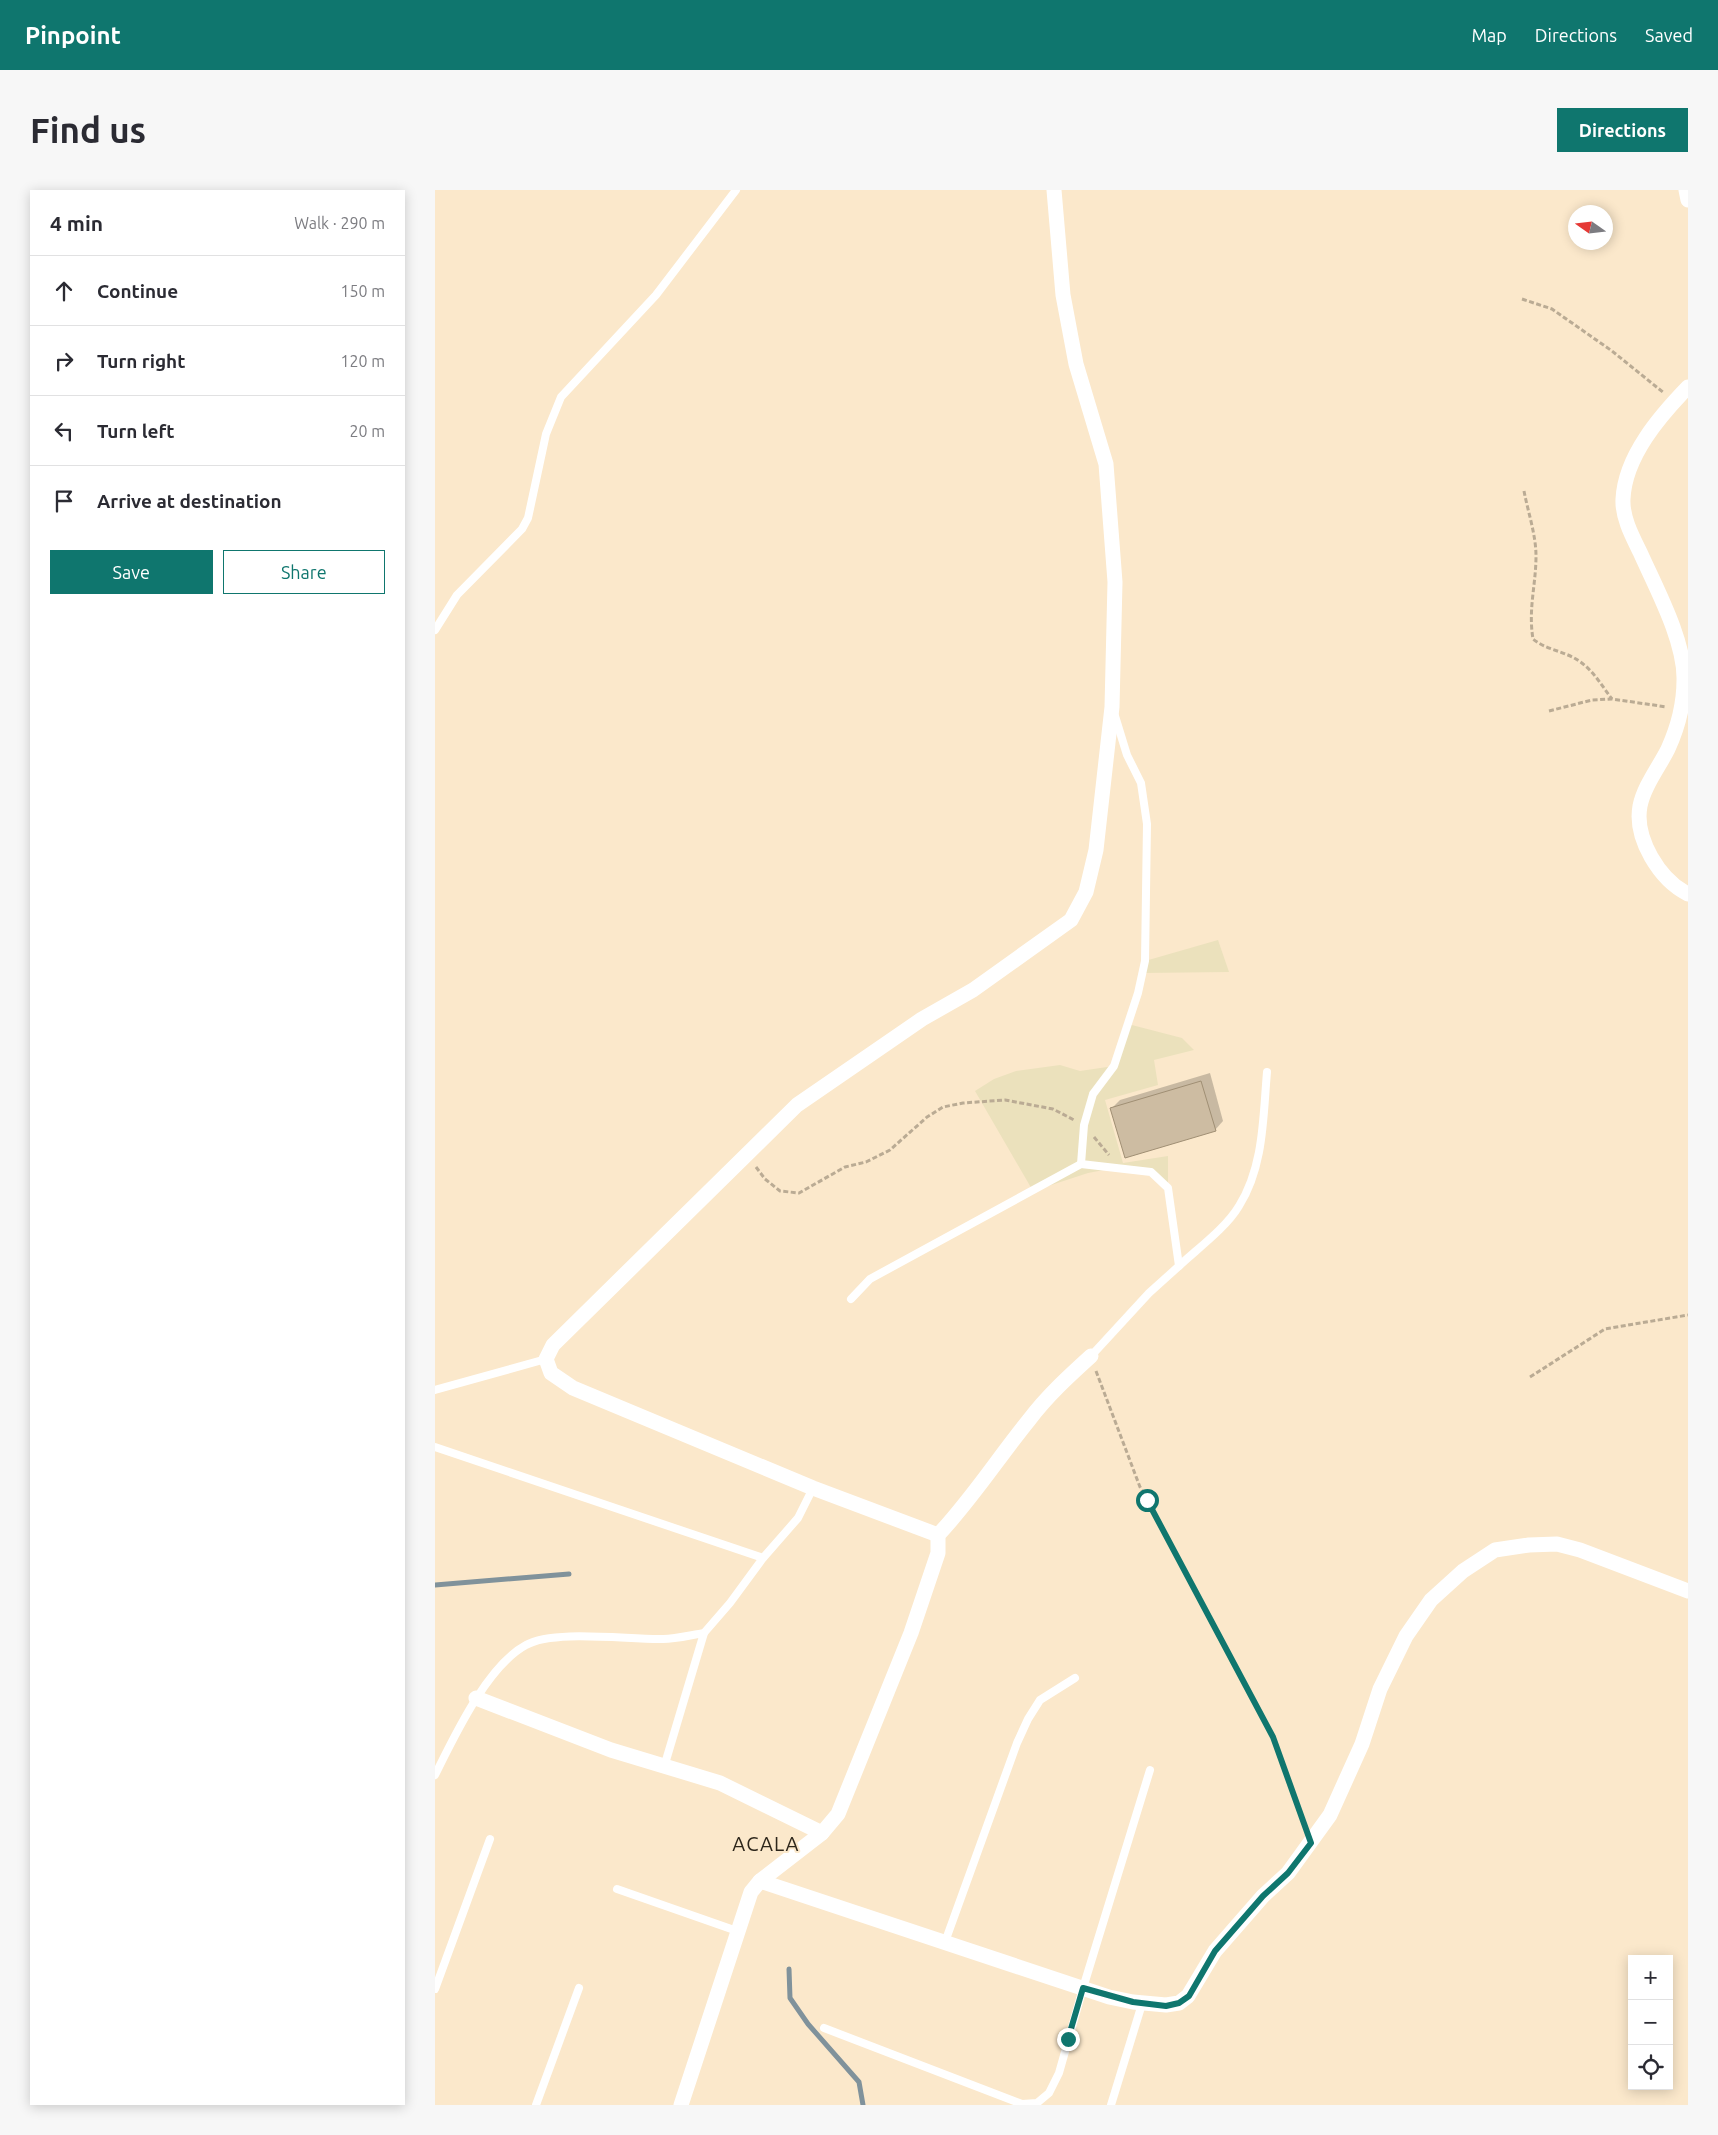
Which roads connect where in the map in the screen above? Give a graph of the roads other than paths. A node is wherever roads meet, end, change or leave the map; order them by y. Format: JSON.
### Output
{"nodes":[{"id":1,"x":736,"y":190,"type":"edge"},
{"id":2,"x":1054,"y":190,"type":"edge"},
{"id":3,"x":1686,"y":190,"type":"edge"},
{"id":4,"x":1688,"y":200,"type":"edge"},
{"id":5,"x":1688,"y":387,"type":"edge"},
{"id":6,"x":435,"y":630,"type":"edge"},
{"id":7,"x":1112,"y":706,"type":"junction"},
{"id":8,"x":1688,"y":894,"type":"edge"},
{"id":9,"x":1267,"y":1072,"type":"dead end"},
{"id":10,"x":1081,"y":1164,"type":"junction"},
{"id":11,"x":1179,"y":1266,"type":"junction"},
{"id":12,"x":851,"y":1299,"type":"dead end"},
{"id":13,"x":1091,"y":1356,"type":"joint"},
{"id":14,"x":546,"y":1360,"type":"junction"},
{"id":15,"x":435,"y":1390,"type":"edge"},
{"id":16,"x":435,"y":1447,"type":"edge"},
{"id":17,"x":813,"y":1488,"type":"junction"},
{"id":18,"x":938,"y":1535,"type":"junction"},
{"id":19,"x":763,"y":1558,"type":"junction"},
{"id":20,"x":1688,"y":1591,"type":"edge"},
{"id":21,"x":704,"y":1634,"type":"junction"},
{"id":22,"x":1075,"y":1678,"type":"dead end"},
{"id":23,"x":476,"y":1698,"type":"junction"},
{"id":24,"x":664,"y":1767,"type":"junction"},
{"id":25,"x":1150,"y":1770,"type":"dead end"},
{"id":26,"x":435,"y":1775,"type":"edge"},
{"id":27,"x":822,"y":1833,"type":"junction"},
{"id":28,"x":490,"y":1839,"type":"dead end"},
{"id":29,"x":760,"y":1881,"type":"junction"},
{"id":30,"x":617,"y":1889,"type":"dead end"},
{"id":31,"x":737,"y":1931,"type":"junction"},
{"id":32,"x":945,"y":1942,"type":"junction"},
{"id":33,"x":579,"y":1988,"type":"dead end"},
{"id":34,"x":1083,"y":1988,"type":"junction"},
{"id":35,"x":435,"y":1989,"type":"edge"},
{"id":36,"x":1142,"y":2004,"type":"junction"},
{"id":37,"x":824,"y":2028,"type":"dead end"},
{"id":38,"x":536,"y":2105,"type":"edge"},
{"id":39,"x":681,"y":2105,"type":"edge"},
{"id":40,"x":1111,"y":2105,"type":"edge"}],
"edges":[{"from":1,"to":6,"type":"lane"},
{"from":2,"to":7,"type":"street"},
{"from":3,"to":4,"type":"street"},
{"from":5,"to":8,"type":"street"},
{"from":7,"to":10,"type":"lane"},
{"from":7,"to":14,"type":"street"},
{"from":9,"to":11,"type":"lane"},
{"from":10,"to":11,"type":"lane"},
{"from":10,"to":12,"type":"lane"},
{"from":11,"to":13,"type":"lane"},
{"from":13,"to":18,"type":"street"},
{"from":14,"to":15,"type":"lane"},
{"from":14,"to":17,"type":"street"},
{"from":16,"to":19,"type":"lane"},
{"from":17,"to":18,"type":"street"},
{"from":17,"to":19,"type":"lane"},
{"from":18,"to":27,"type":"street"},
{"from":19,"to":21,"type":"lane"},
{"from":20,"to":36,"type":"street"},
{"from":21,"to":23,"type":"lane"},
{"from":21,"to":24,"type":"lane"},
{"from":22,"to":32,"type":"lane"},
{"from":23,"to":24,"type":"street"},
{"from":23,"to":26,"type":"lane"},
{"from":24,"to":27,"type":"street"},
{"from":25,"to":34,"type":"lane"},
{"from":27,"to":29,"type":"street"},
{"from":28,"to":35,"type":"lane"},
{"from":29,"to":31,"type":"street"},
{"from":29,"to":32,"type":"street"},
{"from":30,"to":31,"type":"lane"},
{"from":31,"to":39,"type":"street"},
{"from":32,"to":34,"type":"street"},
{"from":33,"to":38,"type":"lane"},
{"from":34,"to":36,"type":"street"},
{"from":34,"to":37,"type":"lane"},
{"from":36,"to":40,"type":"lane"}]}
